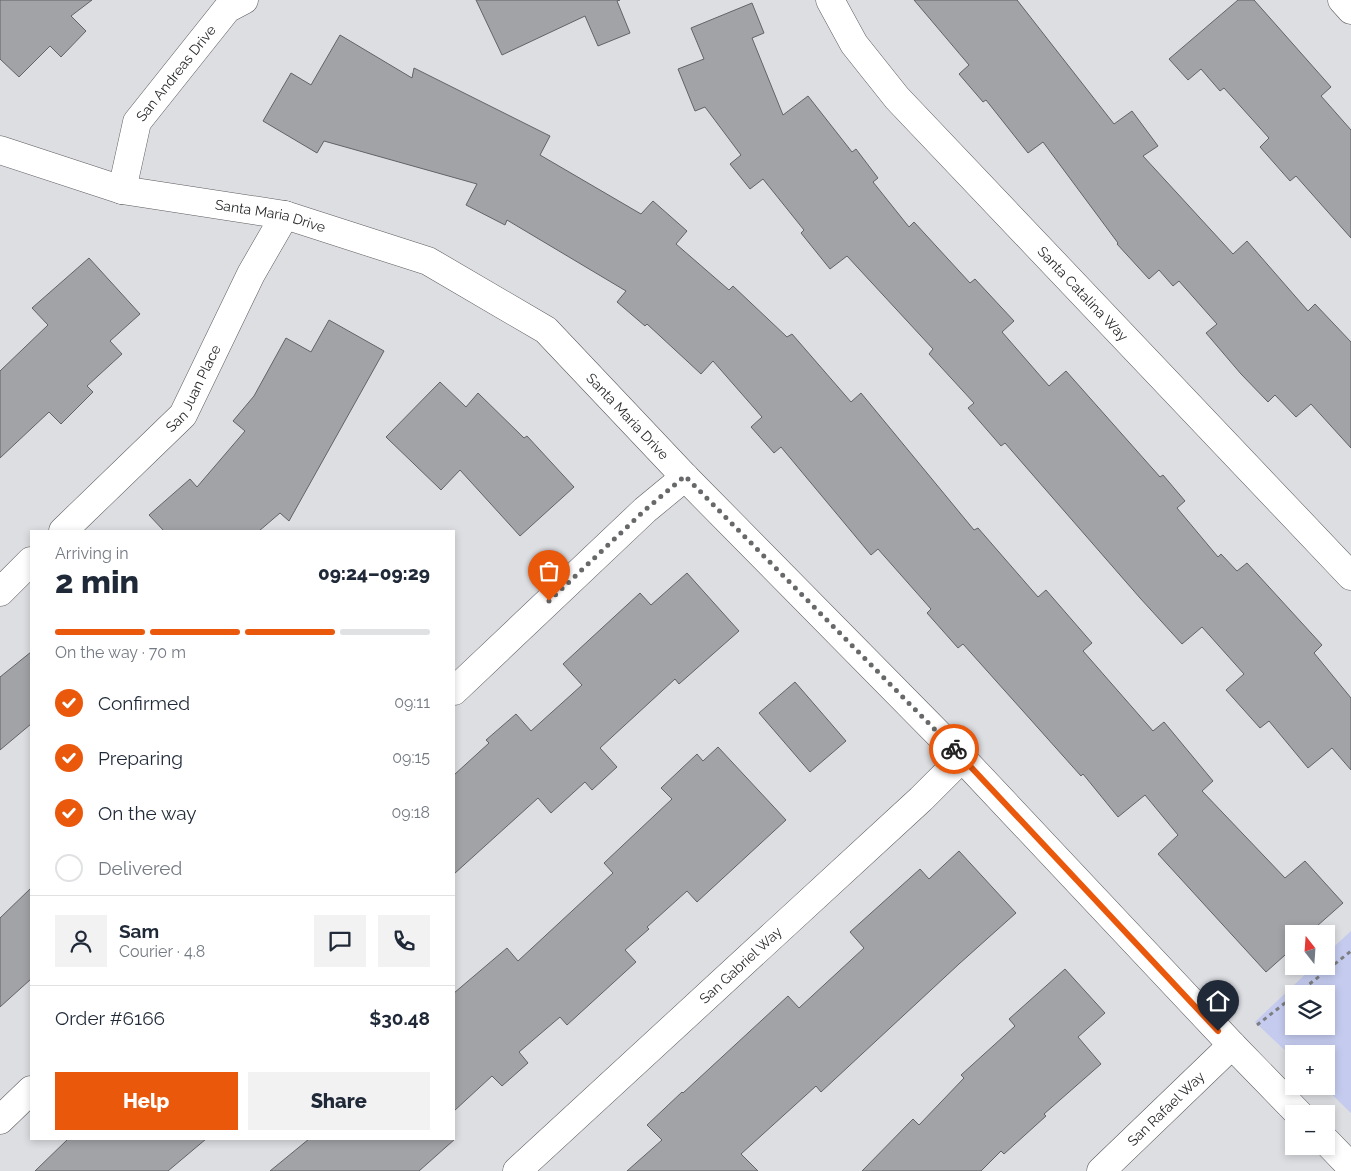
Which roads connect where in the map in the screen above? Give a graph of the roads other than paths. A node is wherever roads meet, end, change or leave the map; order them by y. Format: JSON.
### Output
{"nodes":[{"id":1,"x":244,"y":0,"type":"edge"},
{"id":2,"x":830,"y":0,"type":"edge"},
{"id":3,"x":1342,"y":0,"type":"edge"},
{"id":4,"x":1351,"y":10,"type":"edge"},
{"id":5,"x":0,"y":150,"type":"edge"},
{"id":6,"x":122,"y":190,"type":"junction"},
{"id":7,"x":285,"y":215,"type":"junction"},
{"id":8,"x":685,"y":476,"type":"junction"},
{"id":9,"x":63,"y":530,"type":"edge"},
{"id":10,"x":30,"y":562,"type":"edge"},
{"id":11,"x":1351,"y":576,"type":"edge"},
{"id":12,"x":0,"y":592,"type":"edge"},
{"id":13,"x":455,"y":690,"type":"edge"},
{"id":14,"x":962,"y":758,"type":"junction"},
{"id":15,"x":1232,"y":1045,"type":"junction"},
{"id":16,"x":30,"y":1091,"type":"edge"},
{"id":17,"x":1290,"y":1105,"type":"edge"},
{"id":18,"x":0,"y":1120,"type":"edge"},
{"id":19,"x":1335,"y":1150,"type":"edge"},
{"id":20,"x":1351,"y":1167,"type":"edge"},
{"id":21,"x":517,"y":1171,"type":"edge"},
{"id":22,"x":1101,"y":1171,"type":"edge"}],
"edges":[{"from":1,"to":6,"type":"street","name":"San Andreas Drive"},
{"from":2,"to":11,"type":"street","name":"Santa Catalina Way"},
{"from":3,"to":4,"type":"street"},
{"from":5,"to":6,"type":"street","name":"Santa Maria Drive"},
{"from":6,"to":7,"type":"street","name":"Santa Maria Drive"},
{"from":7,"to":8,"type":"street","name":"Santa Maria Drive"},
{"from":7,"to":9,"type":"street","name":"San Juan Place"},
{"from":8,"to":13,"type":"street"},
{"from":8,"to":14,"type":"street","name":"Santa Maria Drive"},
{"from":10,"to":12,"type":"street"},
{"from":14,"to":15,"type":"street","name":"Santa Maria Drive"},
{"from":14,"to":21,"type":"street","name":"San Gabriel Way"},
{"from":15,"to":17,"type":"street","name":"Santa Maria Drive"},
{"from":15,"to":22,"type":"street","name":"San Rafael Way"},
{"from":16,"to":18,"type":"street"},
{"from":19,"to":20,"type":"street"}]}
